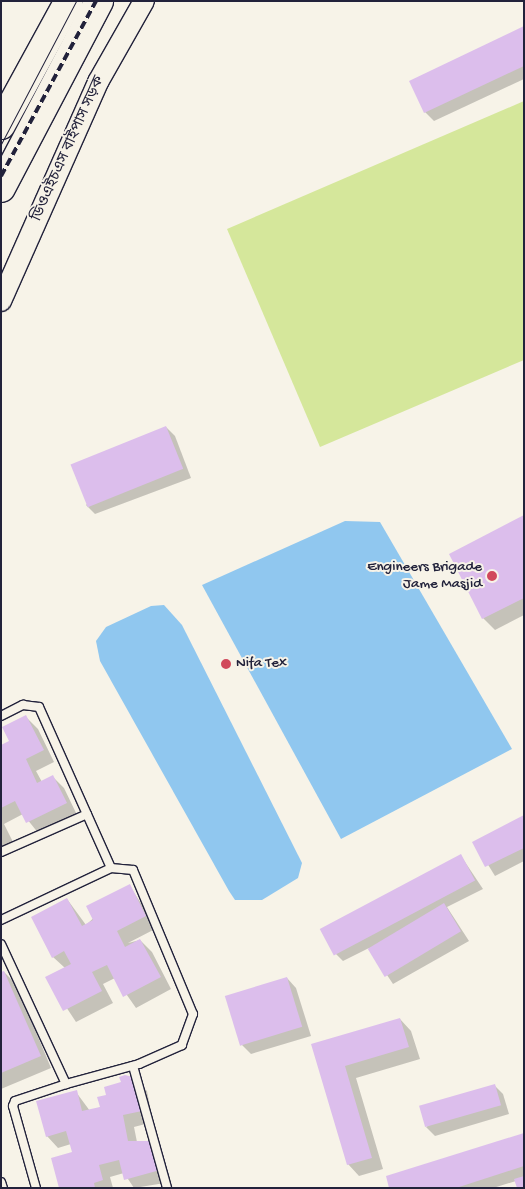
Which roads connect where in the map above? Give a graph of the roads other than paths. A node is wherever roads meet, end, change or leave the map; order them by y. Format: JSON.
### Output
{"nodes":[{"id":1,"x":70,"y":1,"type":"edge"},
{"id":2,"x":99,"y":1,"type":"edge"},
{"id":3,"x":144,"y":1,"type":"edge"},
{"id":4,"x":1,"y":125,"type":"edge"},
{"id":5,"x":1,"y":188,"type":"edge"},
{"id":6,"x":1,"y":300,"type":"edge"},
{"id":7,"x":1,"y":716,"type":"edge"},
{"id":8,"x":87,"y":814,"type":"junction"},
{"id":9,"x":1,"y":852,"type":"edge"},
{"id":10,"x":111,"y":868,"type":"junction"},
{"id":11,"x":1,"y":920,"type":"edge"},
{"id":12,"x":1,"y":944,"type":"edge"},
{"id":13,"x":132,"y":1066,"type":"junction"},
{"id":14,"x":66,"y":1084,"type":"junction"},
{"id":15,"x":1,"y":1182,"type":"edge"},
{"id":16,"x":3,"y":1188,"type":"edge"},
{"id":17,"x":36,"y":1188,"type":"edge"},
{"id":18,"x":167,"y":1188,"type":"edge"}],
"edges":[{"from":1,"to":4,"type":"highway"},
{"from":2,"to":5,"type":"highway"},
{"from":3,"to":6,"type":"street","name":"ডিওএইচএস বাইপাস সড়ক"},
{"from":7,"to":8,"type":"lane"},
{"from":8,"to":9,"type":"lane"},
{"from":8,"to":10,"type":"lane"},
{"from":10,"to":11,"type":"lane"},
{"from":10,"to":13,"type":"lane"},
{"from":12,"to":14,"type":"lane"},
{"from":13,"to":14,"type":"lane"},
{"from":13,"to":18,"type":"lane"},
{"from":14,"to":17,"type":"lane"},
{"from":15,"to":16,"type":"lane"}]}
